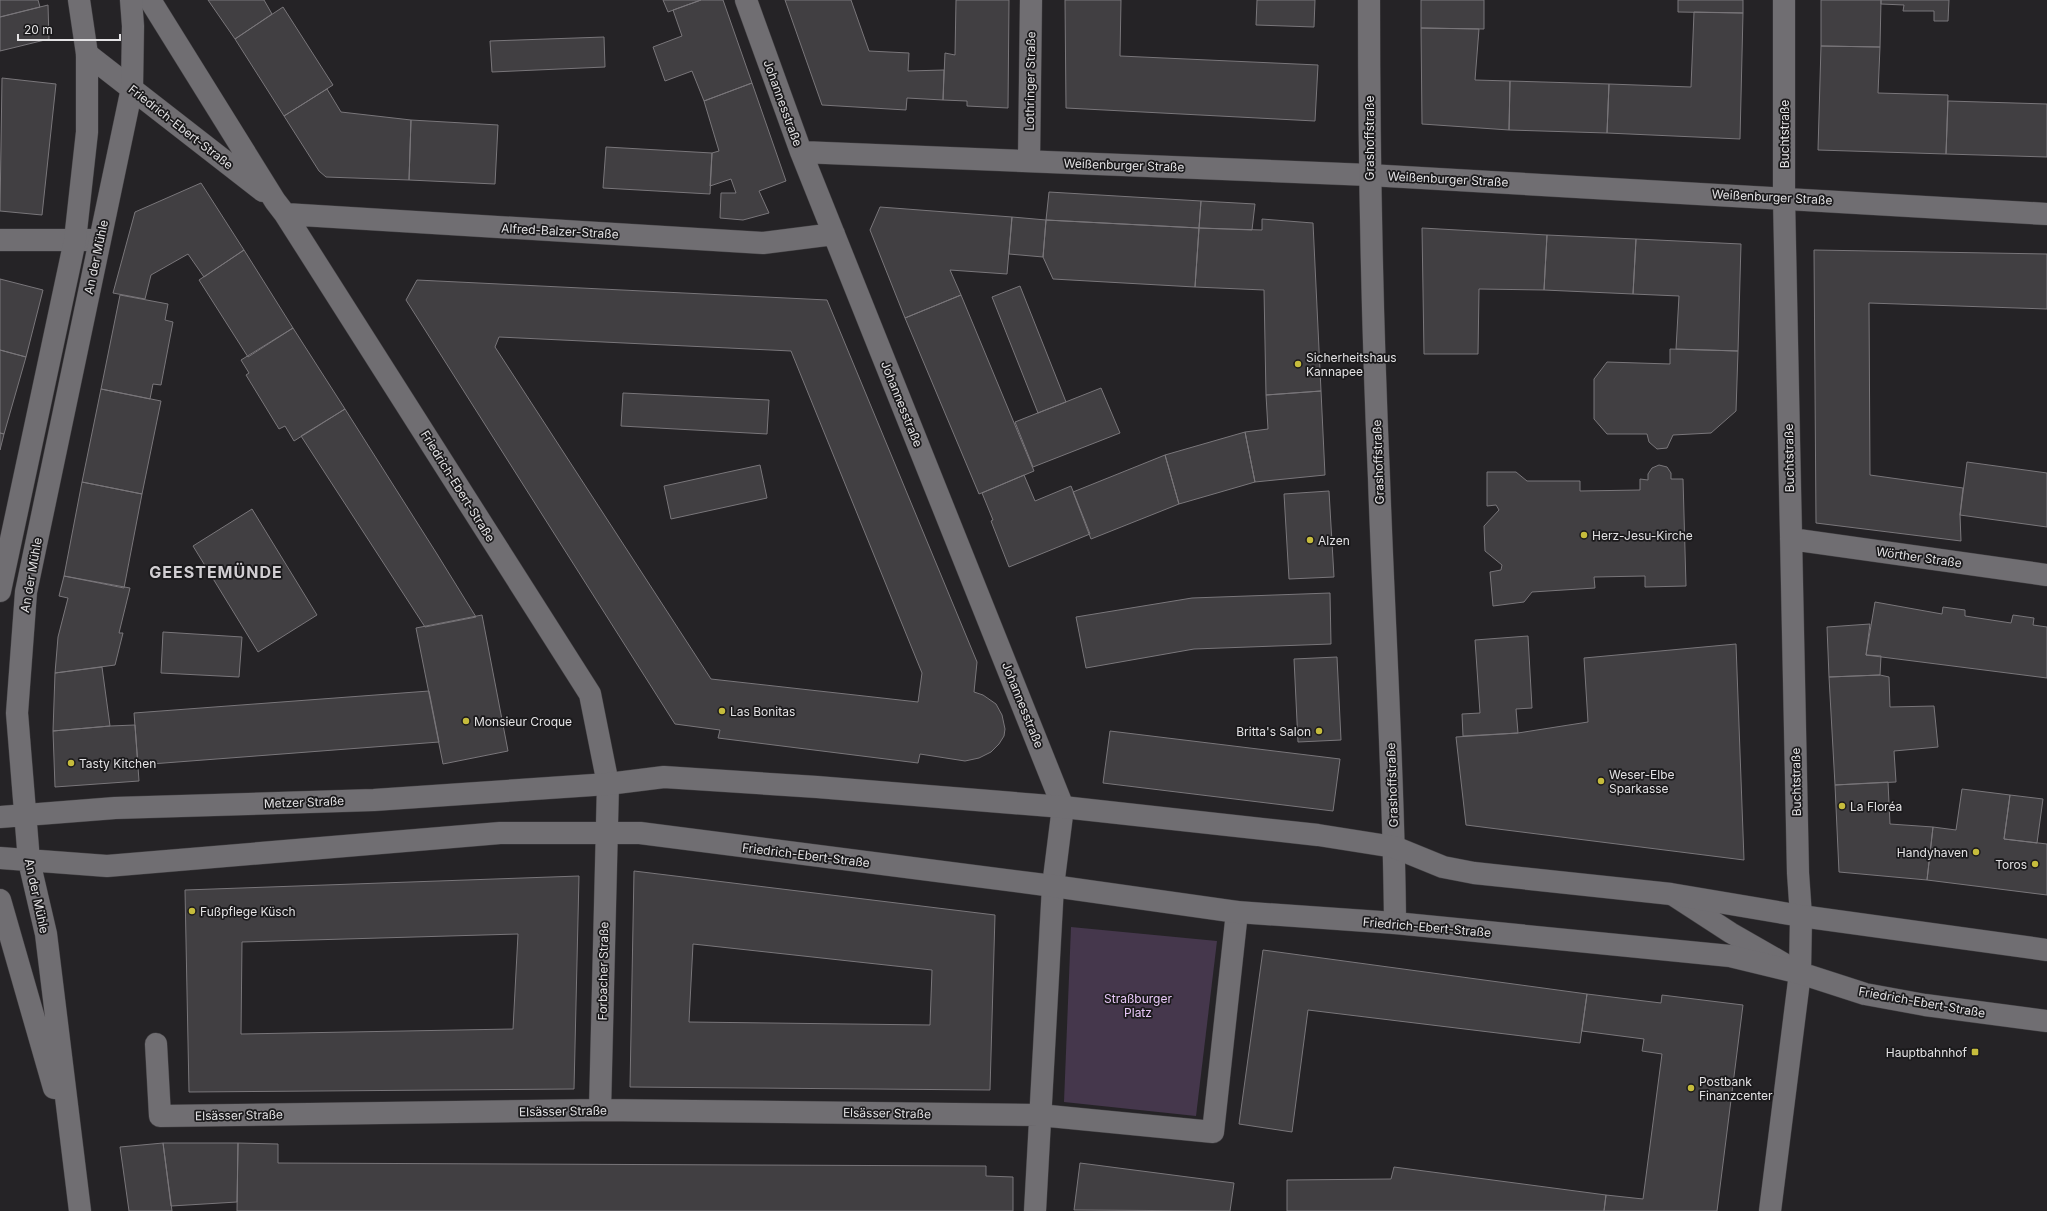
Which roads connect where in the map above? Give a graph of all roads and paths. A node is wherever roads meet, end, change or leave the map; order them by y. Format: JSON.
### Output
{"nodes":[{"id":1,"x":79,"y":0,"type":"edge"},
{"id":2,"x":131,"y":0,"type":"edge"},
{"id":3,"x":150,"y":0,"type":"edge"},
{"id":4,"x":746,"y":0,"type":"edge"},
{"id":5,"x":1031,"y":0,"type":"edge"},
{"id":6,"x":1369,"y":0,"type":"edge"},
{"id":7,"x":1784,"y":0,"type":"edge"},
{"id":8,"x":87,"y":54,"type":"junction"},
{"id":9,"x":132,"y":88,"type":"junction"},
{"id":10,"x":801,"y":152,"type":"junction"},
{"id":11,"x":1029,"y":161,"type":"junction"},
{"id":12,"x":1369,"y":175,"type":"junction"},
{"id":13,"x":1784,"y":198,"type":"junction"},
{"id":14,"x":280,"y":208,"type":"junction"},
{"id":15,"x":2047,"y":214,"type":"edge"},
{"id":16,"x":834,"y":234,"type":"junction"},
{"id":17,"x":0,"y":240,"type":"edge"},
{"id":18,"x":75,"y":240,"type":"junction"},
{"id":19,"x":99,"y":240,"type":"junction"},
{"id":20,"x":1791,"y":539,"type":"junction"},
{"id":21,"x":2047,"y":575,"type":"edge"},
{"id":22,"x":0,"y":591,"type":"edge"},
{"id":23,"x":608,"y":784,"type":"junction"},
{"id":24,"x":1063,"y":807,"type":"junction"},
{"id":25,"x":24,"y":815,"type":"junction"},
{"id":26,"x":0,"y":817,"type":"edge"},
{"id":27,"x":606,"y":832,"type":"junction"},
{"id":28,"x":1394,"y":847,"type":"junction"},
{"id":29,"x":0,"y":858,"type":"edge"},
{"id":30,"x":29,"y":861,"type":"junction"},
{"id":31,"x":1053,"y":886,"type":"junction"},
{"id":32,"x":1672,"y":894,"type":"junction"},
{"id":33,"x":0,"y":900,"type":"edge"},
{"id":34,"x":1237,"y":912,"type":"junction"},
{"id":35,"x":1801,"y":916,"type":"junction"},
{"id":36,"x":1395,"y":923,"type":"junction"},
{"id":37,"x":2047,"y":950,"type":"edge"},
{"id":38,"x":1800,"y":973,"type":"junction"},
{"id":39,"x":2047,"y":1021,"type":"edge"},
{"id":40,"x":156,"y":1044,"type":"dead end"},
{"id":41,"x":600,"y":1110,"type":"junction"},
{"id":42,"x":1039,"y":1115,"type":"junction"},
{"id":43,"x":73,"y":1155,"type":"junction"},
{"id":44,"x":80,"y":1211,"type":"edge"},
{"id":45,"x":1035,"y":1211,"type":"edge"},
{"id":46,"x":1770,"y":1211,"type":"edge"}],
"edges":[{"from":1,"to":8,"type":"street","name":"An der Mühle"},
{"from":2,"to":9,"type":"street","name":"An der Mühle"},
{"from":3,"to":14,"type":"street","name":"Friedrich-Ebert-Straße"},
{"from":4,"to":10,"type":"street","name":"Johannesstraße"},
{"from":5,"to":11,"type":"street","name":"Lothringer Straße"},
{"from":6,"to":12,"type":"street","name":"Grashoffstraße"},
{"from":7,"to":13,"type":"street","name":"Buchtstraße"},
{"from":8,"to":9,"type":"street","name":"Friedrich-Ebert-Straße"},
{"from":8,"to":18,"type":"street","name":"An der Mühle"},
{"from":9,"to":14,"type":"street","name":"Friedrich-Ebert-Straße"},
{"from":9,"to":19,"type":"street","name":"An der Mühle"},
{"from":10,"to":11,"type":"street","name":"Weißenburger Straße"},
{"from":10,"to":16,"type":"street","name":"Johannesstraße"},
{"from":11,"to":12,"type":"street","name":"Weißenburger Straße"},
{"from":12,"to":13,"type":"street","name":"Weißenburger Straße"},
{"from":12,"to":28,"type":"street","name":"Grashoffstraße"},
{"from":13,"to":15,"type":"street","name":"Weißenburger Straße"},
{"from":13,"to":20,"type":"street","name":"Buchtstraße"},
{"from":14,"to":16,"type":"street","name":"Alfred-Balzer-Straße"},
{"from":14,"to":23,"type":"street","name":"Friedrich-Ebert-Straße"},
{"from":16,"to":24,"type":"street","name":"Johannesstraße"},
{"from":17,"to":18,"type":"street"},
{"from":18,"to":19,"type":"street"},
{"from":18,"to":22,"type":"street","name":"An der Mühle"},
{"from":19,"to":25,"type":"street","name":"An der Mühle"},
{"from":20,"to":21,"type":"street","name":"Wörther Straße"},
{"from":20,"to":35,"type":"street","name":"Buchtstraße"},
{"from":23,"to":24,"type":"street","name":"Friedrich-Ebert-Straße"},
{"from":23,"to":25,"type":"street","name":"Metzer Straße"},
{"from":23,"to":27,"type":"street","name":"Friedrich-Ebert-Straße"},
{"from":24,"to":28,"type":"street","name":"Friedrich-Ebert-Straße"},
{"from":24,"to":31,"type":"street"},
{"from":25,"to":26,"type":"street","name":"Metzer Straße"},
{"from":25,"to":30,"type":"street","name":"An der Mühle"},
{"from":27,"to":30,"type":"street"},
{"from":27,"to":31,"type":"street","name":"Friedrich-Ebert-Straße"},
{"from":27,"to":41,"type":"street","name":"Forbacher Straße"},
{"from":28,"to":32,"type":"street","name":"Friedrich-Ebert-Straße"},
{"from":28,"to":36,"type":"street","name":"Grashoffstraße"},
{"from":29,"to":30,"type":"street"},
{"from":30,"to":43,"type":"street","name":"An der Mühle"},
{"from":31,"to":34,"type":"street","name":"Friedrich-Ebert-Straße"},
{"from":31,"to":42,"type":"street"},
{"from":32,"to":35,"type":"street","name":"Friedrich-Ebert-Straße"},
{"from":32,"to":38,"type":"lane","name":"Friedrich-Ebert-Straße"},
{"from":33,"to":43,"type":"street","name":"An der Mühle"},
{"from":34,"to":36,"type":"street","name":"Friedrich-Ebert-Straße"},
{"from":34,"to":42,"type":"street"},
{"from":35,"to":37,"type":"street","name":"Friedrich-Ebert-Straße"},
{"from":35,"to":38,"type":"street"},
{"from":36,"to":38,"type":"street","name":"Friedrich-Ebert-Straße"},
{"from":38,"to":39,"type":"street","name":"Friedrich-Ebert-Straße"},
{"from":38,"to":46,"type":"street"},
{"from":40,"to":41,"type":"street","name":"Elsässer Straße"},
{"from":41,"to":42,"type":"street","name":"Elsässer Straße"},
{"from":42,"to":45,"type":"street"},
{"from":43,"to":44,"type":"street","name":"An der Mühle"}]}
